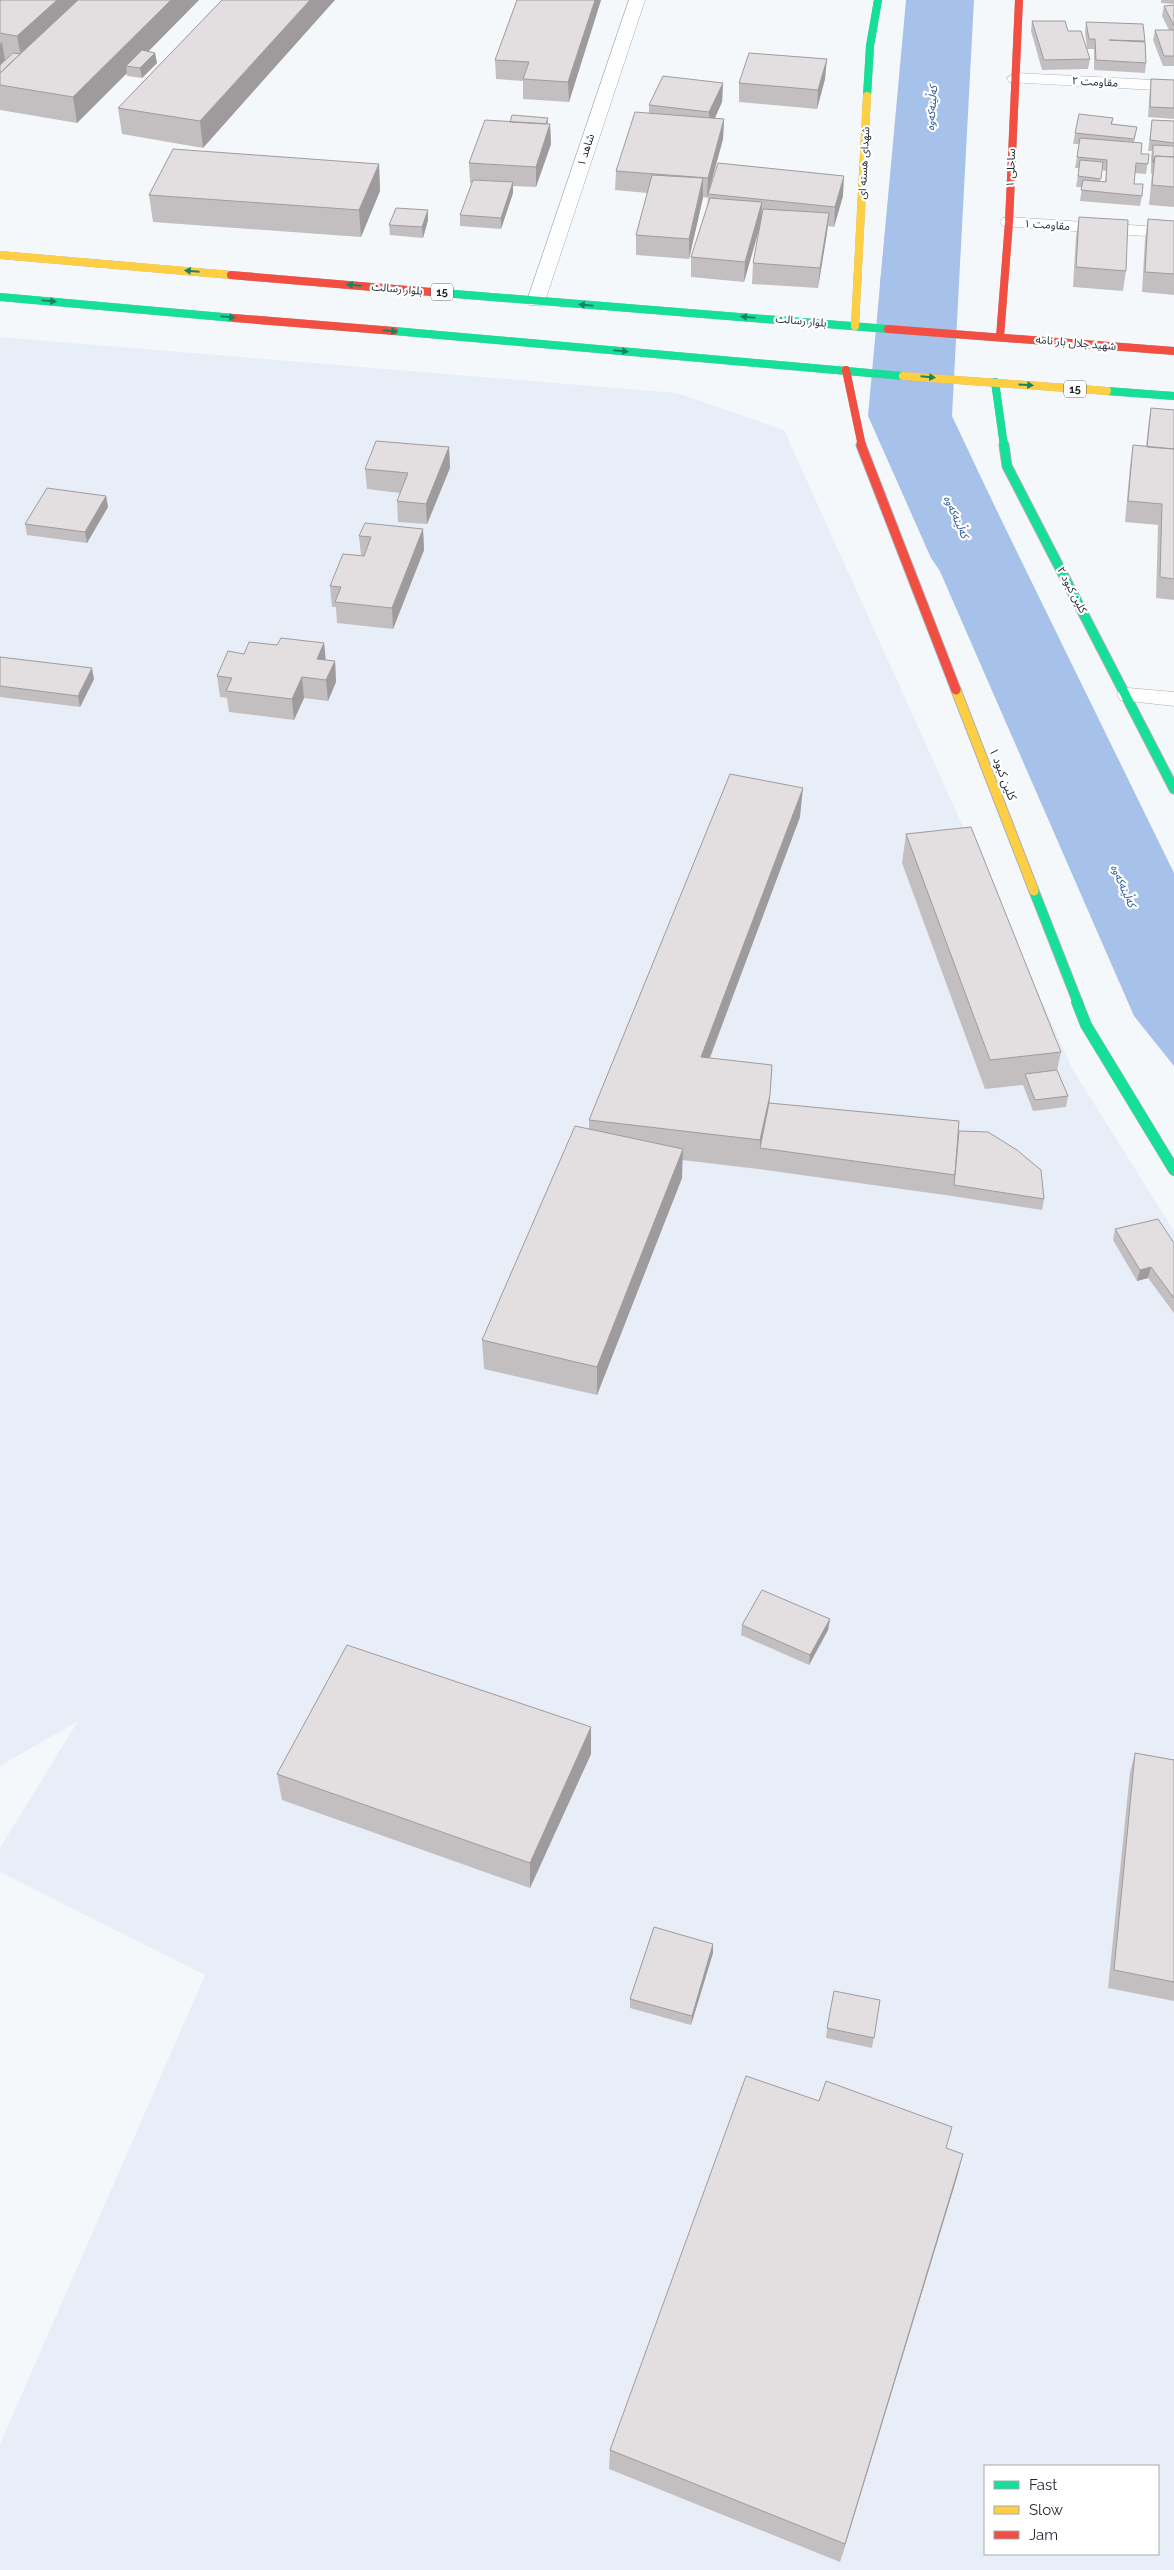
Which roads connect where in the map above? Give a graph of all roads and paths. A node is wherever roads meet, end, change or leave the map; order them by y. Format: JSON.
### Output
{"nodes":[{"id":1,"x":637,"y":0,"type":"edge"},
{"id":2,"x":878,"y":0,"type":"edge"},
{"id":3,"x":1020,"y":0,"type":"edge"},
{"id":4,"x":1015,"y":78,"type":"junction"},
{"id":5,"x":1174,"y":86,"type":"edge"},
{"id":6,"x":1009,"y":222,"type":"junction"},
{"id":7,"x":1174,"y":233,"type":"edge"},
{"id":8,"x":0,"y":255,"type":"edge"},
{"id":9,"x":0,"y":297,"type":"edge"},
{"id":10,"x":536,"y":301,"type":"junction"},
{"id":11,"x":855,"y":326,"type":"junction"},
{"id":12,"x":977,"y":335,"type":"joint"},
{"id":13,"x":1000,"y":336,"type":"junction"},
{"id":14,"x":1174,"y":351,"type":"edge"},
{"id":15,"x":846,"y":370,"type":"junction"},
{"id":16,"x":995,"y":382,"type":"junction"},
{"id":17,"x":1174,"y":396,"type":"edge"},
{"id":18,"x":1128,"y":695,"type":"junction"},
{"id":19,"x":1174,"y":699,"type":"edge"},
{"id":20,"x":1174,"y":789,"type":"edge"},
{"id":21,"x":1174,"y":1170,"type":"edge"}],
"edges":[{"from":1,"to":10,"type":"street","name":"شاهد ۱"},
{"from":2,"to":11,"type":"street","name":"شهدای هسته ای"},
{"from":3,"to":4,"type":"street","name":"ساحلی ۱"},
{"from":4,"to":5,"type":"street","name":"مقاومت ۲"},
{"from":4,"to":6,"type":"street","name":"ساحلی ۱"},
{"from":6,"to":7,"type":"street","name":"مقاومت ۱"},
{"from":6,"to":13,"type":"street","name":"ساحلی ۱"},
{"from":10,"to":8,"type":"street","name":"بلوار رسالت","number":"15","one_way":true},
{"from":9,"to":15,"type":"street","number":"15","one_way":true},
{"from":11,"to":10,"type":"street","name":"بلوار رسالت","number":"15","one_way":true},
{"from":11,"to":12,"type":"street","name":"بلوار رسالت","number":"15"},
{"from":12,"to":13,"type":"street","name":"شهید جلال بار نامه","number":"15"},
{"from":13,"to":14,"type":"street","name":"شهید جلال بار نامه","number":"15"},
{"from":15,"to":16,"type":"street","number":"15","one_way":true},
{"from":15,"to":21,"type":"street","name":"کلین کبود ۱"},
{"from":16,"to":17,"type":"street","number":"15","one_way":true},
{"from":16,"to":18,"type":"street","name":"کلین کبود ۲"},
{"from":18,"to":19,"type":"street"},
{"from":18,"to":20,"type":"street","name":"کلین کبود ۲"}]}
